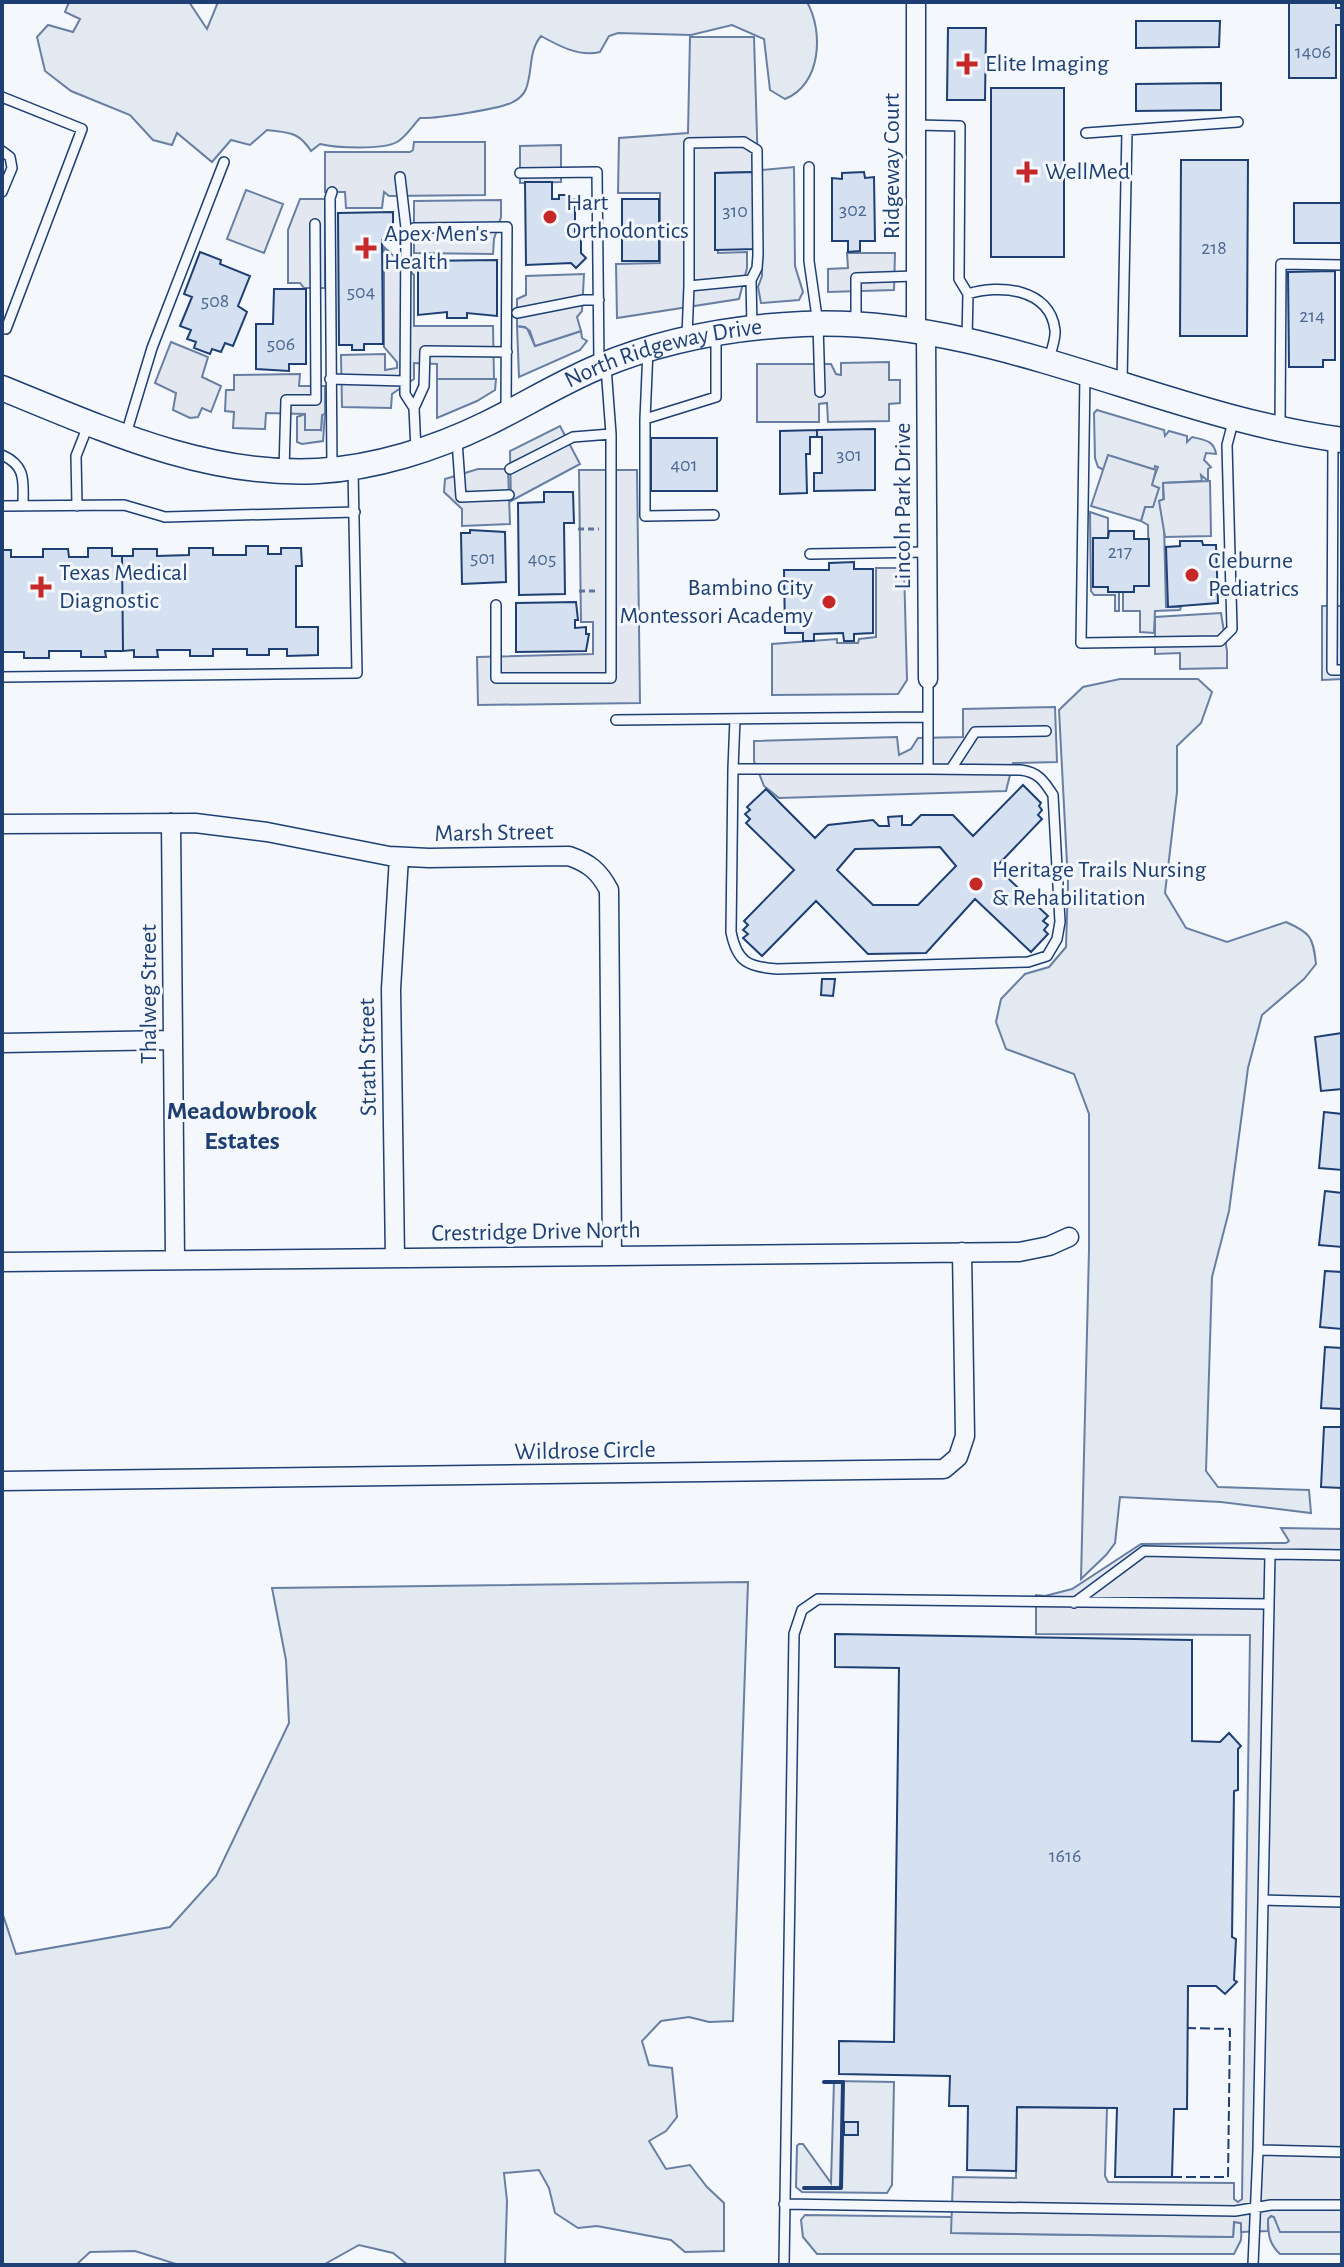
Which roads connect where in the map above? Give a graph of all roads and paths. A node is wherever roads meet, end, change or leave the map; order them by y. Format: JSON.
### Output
{"nodes":[{"id":1,"x":916,"y":2,"type":"edge"},
{"id":2,"x":2,"y":97,"type":"edge"},
{"id":3,"x":1238,"y":122,"type":"dead end"},
{"id":4,"x":916,"y":125,"type":"junction"},
{"id":5,"x":1127,"y":130,"type":"junction"},
{"id":6,"x":1086,"y":133,"type":"dead end"},
{"id":7,"x":2,"y":151,"type":"edge"},
{"id":8,"x":224,"y":162,"type":"dead end"},
{"id":9,"x":809,"y":167,"type":"dead end"},
{"id":10,"x":520,"y":173,"type":"dead end"},
{"id":11,"x":400,"y":177,"type":"dead end"},
{"id":12,"x":2,"y":192,"type":"edge"},
{"id":13,"x":332,"y":192,"type":"dead end"},
{"id":14,"x":315,"y":224,"type":"dead end"},
{"id":15,"x":414,"y":228,"type":"dead end"},
{"id":16,"x":1342,"y":265,"type":"edge"},
{"id":17,"x":915,"y":276,"type":"junction"},
{"id":18,"x":751,"y":280,"type":"junction"},
{"id":19,"x":689,"y":286,"type":"junction"},
{"id":20,"x":968,"y":294,"type":"junction"},
{"id":21,"x":599,"y":300,"type":"junction"},
{"id":22,"x":517,"y":313,"type":"dead end"},
{"id":23,"x":818,"y":324,"type":"junction"},
{"id":24,"x":856,"y":324,"type":"junction"},
{"id":25,"x":2,"y":327,"type":"edge"},
{"id":26,"x":752,"y":327,"type":"junction"},
{"id":27,"x":921,"y":331,"type":"junction"},
{"id":28,"x":716,"y":333,"type":"junction"},
{"id":29,"x":967,"y":339,"type":"junction"},
{"id":30,"x":687,"y":340,"type":"junction"},
{"id":31,"x":648,"y":350,"type":"junction"},
{"id":32,"x":507,"y":352,"type":"junction"},
{"id":33,"x":1048,"y":362,"type":"junction"},
{"id":34,"x":602,"y":365,"type":"junction"},
{"id":35,"x":1085,"y":375,"type":"junction"},
{"id":36,"x":330,"y":379,"type":"junction"},
{"id":37,"x":405,"y":381,"type":"junction"},
{"id":38,"x":1122,"y":386,"type":"junction"},
{"id":39,"x":2,"y":388,"type":"edge"},
{"id":40,"x":820,"y":392,"type":"dead end"},
{"id":41,"x":414,"y":408,"type":"junction"},
{"id":42,"x":506,"y":414,"type":"junction"},
{"id":43,"x":1234,"y":418,"type":"junction"},
{"id":44,"x":645,"y":419,"type":"junction"},
{"id":45,"x":89,"y":423,"type":"junction"},
{"id":46,"x":1280,"y":430,"type":"junction"},
{"id":47,"x":611,"y":434,"type":"junction"},
{"id":48,"x":125,"y":437,"type":"junction"},
{"id":49,"x":457,"y":437,"type":"junction"},
{"id":50,"x":1338,"y":439,"type":"edge"},
{"id":51,"x":416,"y":451,"type":"junction"},
{"id":52,"x":2,"y":455,"type":"edge"},
{"id":53,"x":343,"y":467,"type":"junction"},
{"id":54,"x":510,"y":469,"type":"dead end"},
{"id":55,"x":284,"y":470,"type":"junction"},
{"id":56,"x":509,"y":495,"type":"dead end"},
{"id":57,"x":1338,"y":499,"type":"edge"},
{"id":58,"x":2,"y":506,"type":"edge"},
{"id":59,"x":23,"y":506,"type":"junction"},
{"id":60,"x":77,"y":506,"type":"junction"},
{"id":61,"x":355,"y":512,"type":"junction"},
{"id":62,"x":714,"y":515,"type":"dead end"},
{"id":63,"x":578,"y":529,"type":"dead end"},
{"id":64,"x":610,"y":529,"type":"junction"},
{"id":65,"x":927,"y":552,"type":"junction"},
{"id":66,"x":810,"y":554,"type":"dead end"},
{"id":67,"x":496,"y":605,"type":"dead end"},
{"id":68,"x":1342,"y":670,"type":"edge"},
{"id":69,"x":2,"y":677,"type":"edge"},
{"id":70,"x":928,"y":679,"type":"joint"},
{"id":71,"x":928,"y":717,"type":"junction"},
{"id":72,"x":735,"y":719,"type":"junction"},
{"id":73,"x":616,"y":720,"type":"dead end"},
{"id":74,"x":1046,"y":731,"type":"dead end"},
{"id":75,"x":733,"y":769,"type":"junction"},
{"id":76,"x":928,"y":769,"type":"junction"},
{"id":77,"x":951,"y":769,"type":"junction"},
{"id":78,"x":171,"y":823,"type":"junction"},
{"id":79,"x":2,"y":824,"type":"edge"},
{"id":80,"x":399,"y":857,"type":"junction"},
{"id":81,"x":173,"y":1040,"type":"junction"},
{"id":82,"x":2,"y":1043,"type":"edge"},
{"id":83,"x":1069,"y":1237,"type":"dead end"},
{"id":84,"x":962,"y":1252,"type":"junction"},
{"id":85,"x":612,"y":1255,"type":"junction"},
{"id":86,"x":395,"y":1258,"type":"junction"},
{"id":87,"x":175,"y":1260,"type":"junction"},
{"id":88,"x":2,"y":1262,"type":"edge"},
{"id":89,"x":2,"y":1481,"type":"edge"},
{"id":90,"x":1270,"y":1554,"type":"junction"},
{"id":91,"x":1342,"y":1555,"type":"edge"},
{"id":92,"x":1074,"y":1603,"type":"junction"},
{"id":93,"x":1269,"y":1604,"type":"junction"},
{"id":94,"x":1263,"y":1900,"type":"junction"},
{"id":95,"x":1342,"y":1902,"type":"edge"},
{"id":96,"x":1258,"y":2150,"type":"junction"},
{"id":97,"x":1342,"y":2152,"type":"edge"},
{"id":98,"x":784,"y":2204,"type":"junction"},
{"id":99,"x":1342,"y":2205,"type":"edge"},
{"id":100,"x":1256,"y":2207,"type":"junction"},
{"id":101,"x":784,"y":2265,"type":"edge"},
{"id":102,"x":1253,"y":2265,"type":"edge"}],
"edges":[{"from":1,"to":4,"type":"street","name":"Ridgeway Court"},
{"from":2,"to":25,"type":"lane"},
{"from":3,"to":5,"type":"lane"},
{"from":4,"to":17,"type":"street","name":"Ridgeway Court"},
{"from":4,"to":20,"type":"lane"},
{"from":5,"to":6,"type":"lane"},
{"from":5,"to":38,"type":"lane"},
{"from":7,"to":12,"type":"lane"},
{"from":8,"to":48,"type":"lane"},
{"from":9,"to":23,"type":"lane"},
{"from":10,"to":21,"type":"lane"},
{"from":11,"to":37,"type":"lane"},
{"from":13,"to":36,"type":"lane"},
{"from":14,"to":55,"type":"lane"},
{"from":15,"to":32,"type":"lane"},
{"from":16,"to":46,"type":"lane"},
{"from":17,"to":24,"type":"lane"},
{"from":17,"to":27,"type":"street","name":"Ridgeway Court"},
{"from":18,"to":19,"type":"lane"},
{"from":18,"to":19,"type":"lane"},
{"from":18,"to":26,"type":"lane"},
{"from":19,"to":30,"type":"lane"},
{"from":20,"to":29,"type":"lane"},
{"from":20,"to":33,"type":"lane"},
{"from":21,"to":22,"type":"lane"},
{"from":21,"to":34,"type":"lane"},
{"from":23,"to":24,"type":"street","name":"North Ridgeway Drive"},
{"from":23,"to":26,"type":"street","name":"North Ridgeway Drive"},
{"from":23,"to":40,"type":"lane"},
{"from":24,"to":27,"type":"street","name":"North Ridgeway Drive"},
{"from":26,"to":28,"type":"street","name":"North Ridgeway Drive"},
{"from":27,"to":29,"type":"street","name":"North Ridgeway Drive"},
{"from":27,"to":65,"type":"street","name":"Lincoln Park Drive"},
{"from":28,"to":30,"type":"street","name":"North Ridgeway Drive"},
{"from":28,"to":44,"type":"lane"},
{"from":29,"to":33,"type":"street","name":"North Ridgeway Drive"},
{"from":30,"to":31,"type":"street","name":"North Ridgeway Drive"},
{"from":31,"to":34,"type":"street","name":"North Ridgeway Drive"},
{"from":31,"to":44,"type":"lane"},
{"from":32,"to":41,"type":"lane"},
{"from":32,"to":42,"type":"lane"},
{"from":33,"to":35,"type":"street","name":"North Ridgeway Drive"},
{"from":34,"to":42,"type":"street","name":"North Ridgeway Drive"},
{"from":34,"to":47,"type":"lane"},
{"from":35,"to":38,"type":"street","name":"North Ridgeway Drive"},
{"from":35,"to":43,"type":"lane"},
{"from":36,"to":37,"type":"lane"},
{"from":36,"to":53,"type":"lane"},
{"from":37,"to":41,"type":"lane"},
{"from":38,"to":43,"type":"street","name":"North Ridgeway Drive"},
{"from":39,"to":45,"type":"street","name":"North Ridgeway Drive"},
{"from":41,"to":51,"type":"lane"},
{"from":42,"to":49,"type":"street","name":"North Ridgeway Drive"},
{"from":43,"to":46,"type":"street","name":"North Ridgeway Drive"},
{"from":44,"to":62,"type":"lane"},
{"from":45,"to":48,"type":"street","name":"North Ridgeway Drive"},
{"from":45,"to":60,"type":"lane"},
{"from":46,"to":50,"type":"street","name":"North Ridgeway Drive"},
{"from":47,"to":54,"type":"lane"},
{"from":47,"to":64,"type":"lane"},
{"from":48,"to":55,"type":"street","name":"North Ridgeway Drive"},
{"from":49,"to":51,"type":"street","name":"North Ridgeway Drive"},
{"from":49,"to":56,"type":"lane"},
{"from":50,"to":57,"type":"lane"},
{"from":51,"to":53,"type":"street","name":"North Ridgeway Drive"},
{"from":52,"to":59,"type":"lane"},
{"from":53,"to":55,"type":"street","name":"North Ridgeway Drive"},
{"from":53,"to":61,"type":"lane"},
{"from":57,"to":68,"type":"lane"},
{"from":58,"to":59,"type":"lane"},
{"from":59,"to":60,"type":"lane"},
{"from":60,"to":61,"type":"lane"},
{"from":61,"to":69,"type":"lane"},
{"from":63,"to":64,"type":"path"},
{"from":64,"to":67,"type":"lane"},
{"from":65,"to":66,"type":"lane"},
{"from":65,"to":70,"type":"street","name":"Lincoln Park Drive"},
{"from":70,"to":71,"type":"lane"},
{"from":71,"to":72,"type":"lane"},
{"from":71,"to":76,"type":"lane"},
{"from":72,"to":73,"type":"lane"},
{"from":72,"to":75,"type":"lane"},
{"from":74,"to":77,"type":"lane"},
{"from":75,"to":76,"type":"lane"},
{"from":75,"to":77,"type":"lane"},
{"from":76,"to":77,"type":"lane"},
{"from":78,"to":79,"type":"street","name":"Marsh Street"},
{"from":78,"to":80,"type":"street","name":"Marsh Street"},
{"from":78,"to":81,"type":"street","name":"Thalweg Street"},
{"from":80,"to":85,"type":"street","name":"Marsh Street"},
{"from":80,"to":86,"type":"street","name":"Strath Street"},
{"from":81,"to":82,"type":"street"},
{"from":81,"to":87,"type":"street","name":"Thalweg Street"},
{"from":83,"to":84,"type":"street","name":"Crestridge Drive North"},
{"from":84,"to":85,"type":"street","name":"Crestridge Drive North"},
{"from":84,"to":89,"type":"street","name":"Wildrose Circle"},
{"from":85,"to":86,"type":"street","name":"Crestridge Drive North"},
{"from":86,"to":87,"type":"street","name":"Crestridge Drive North"},
{"from":87,"to":88,"type":"street","name":"Crestridge Drive North"},
{"from":90,"to":91,"type":"lane"},
{"from":90,"to":92,"type":"lane"},
{"from":90,"to":93,"type":"lane"},
{"from":92,"to":93,"type":"lane"},
{"from":92,"to":98,"type":"lane"},
{"from":93,"to":94,"type":"lane"},
{"from":94,"to":95,"type":"lane"},
{"from":94,"to":96,"type":"lane"},
{"from":96,"to":97,"type":"lane"},
{"from":96,"to":100,"type":"lane"},
{"from":98,"to":100,"type":"lane"},
{"from":98,"to":101,"type":"lane"},
{"from":99,"to":100,"type":"lane"},
{"from":100,"to":102,"type":"lane"}]}
